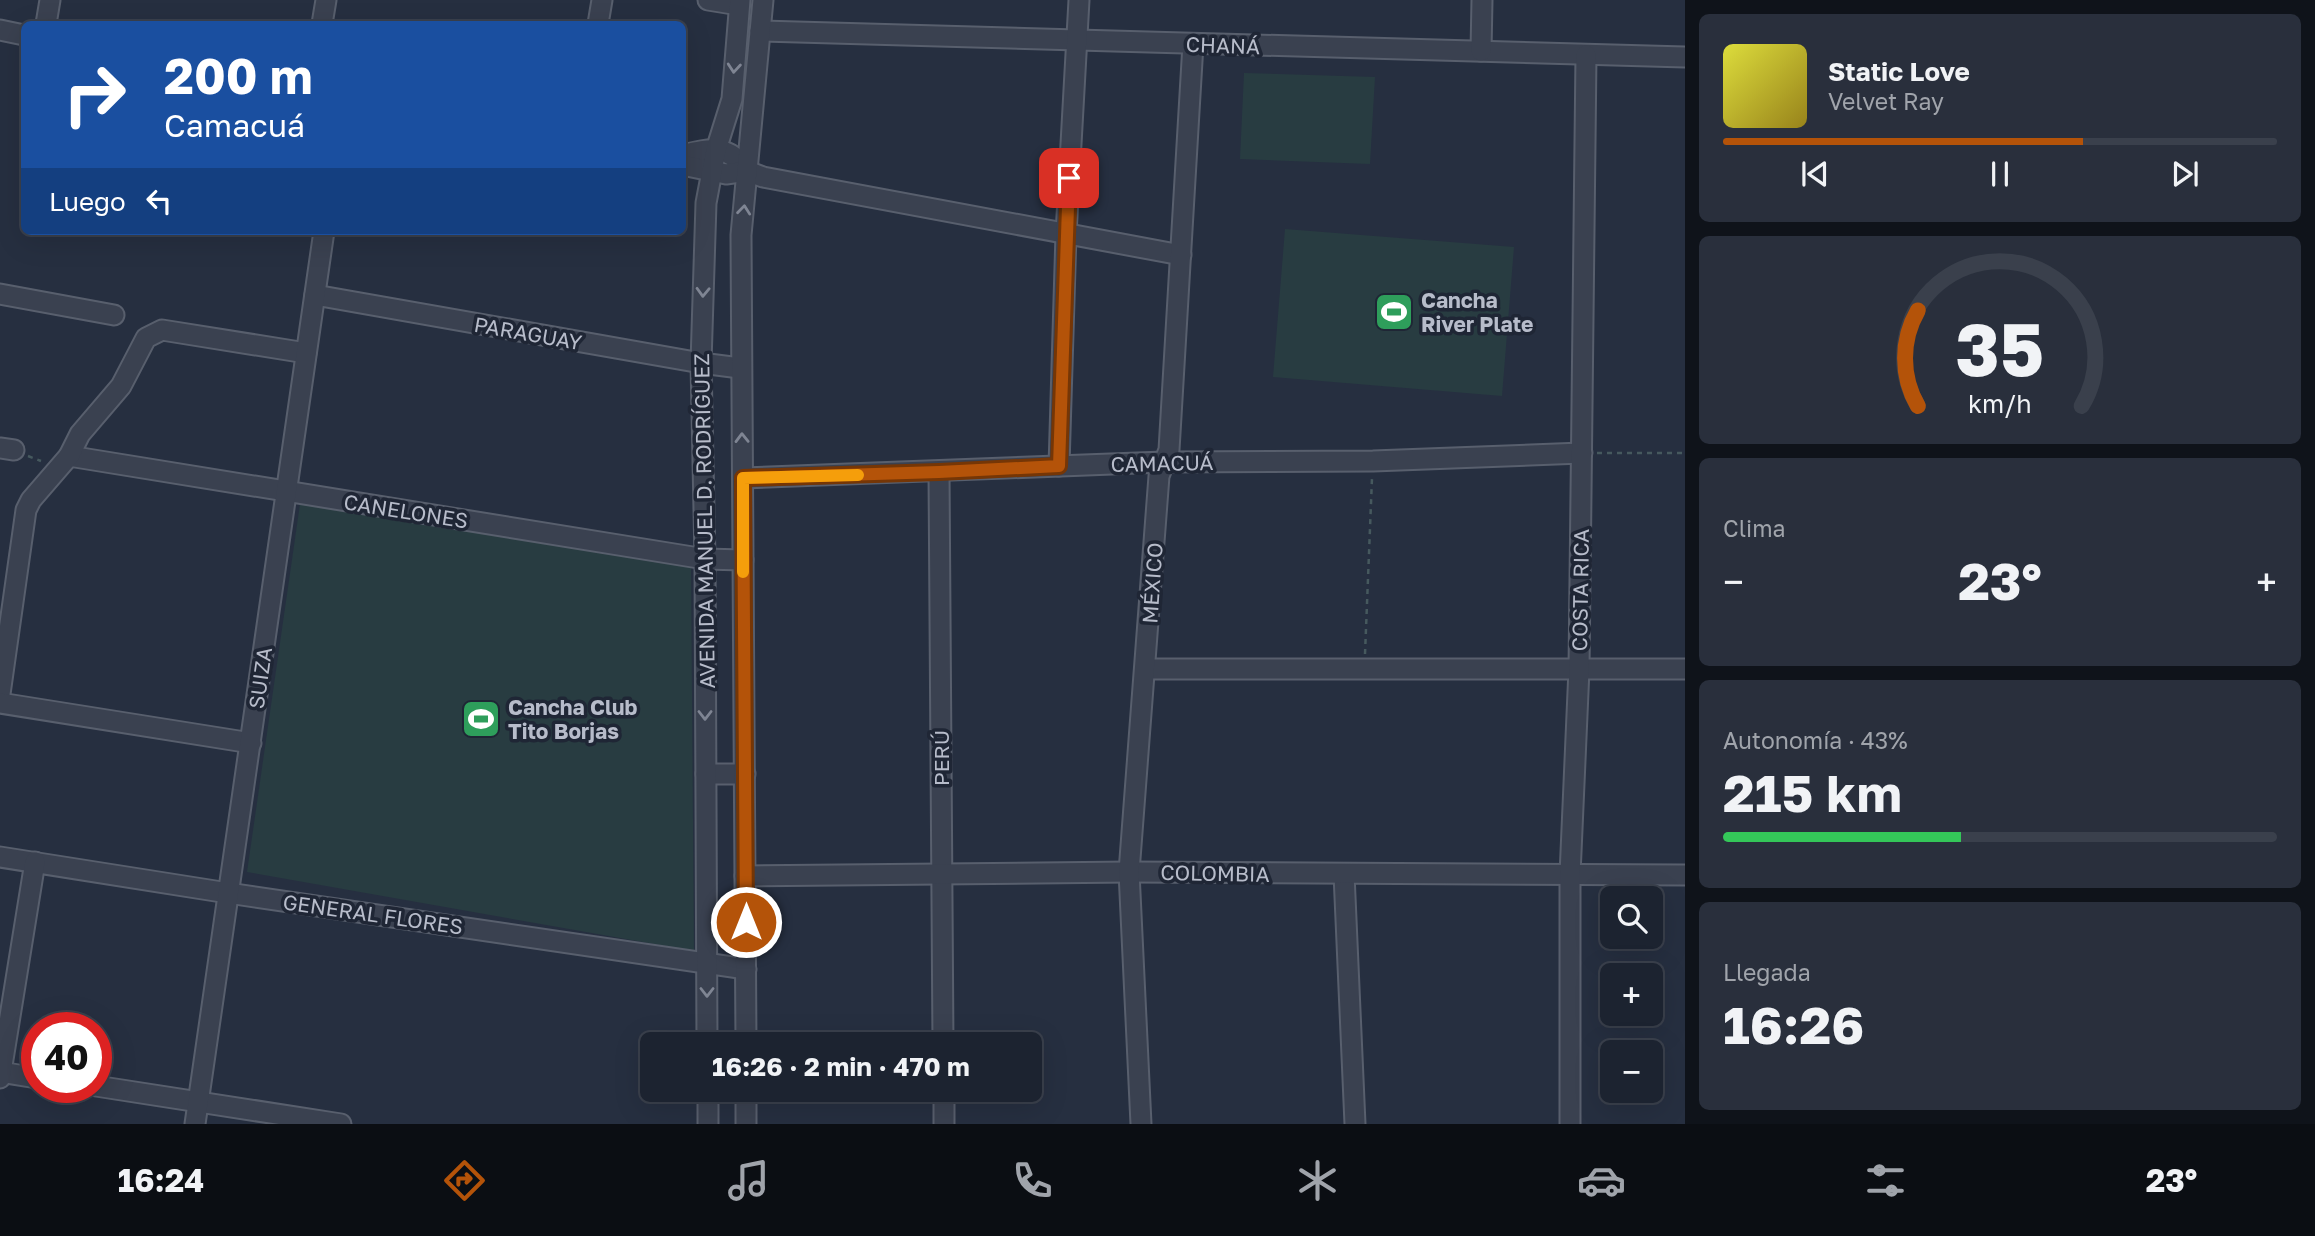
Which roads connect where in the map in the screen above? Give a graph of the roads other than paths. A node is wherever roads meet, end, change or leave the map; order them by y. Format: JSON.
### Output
{"nodes":[{"id":1,"x":50,"y":0,"type":"edge"},
{"id":2,"x":326,"y":0,"type":"edge"},
{"id":3,"x":602,"y":0,"type":"edge"},
{"id":4,"x":711,"y":0,"type":"edge"},
{"id":5,"x":763,"y":0,"type":"edge"},
{"id":6,"x":1079,"y":0,"type":"edge"},
{"id":7,"x":1482,"y":0,"type":"edge"},
{"id":8,"x":739,"y":3,"type":"edge"},
{"id":9,"x":46,"y":21,"type":"edge"},
{"id":10,"x":322,"y":21,"type":"edge"},
{"id":11,"x":598,"y":21,"type":"edge"},
{"id":12,"x":0,"y":30,"type":"edge"},
{"id":13,"x":760,"y":31,"type":"junction"},
{"id":14,"x":21,"y":34,"type":"edge"},
{"id":15,"x":1077,"y":39,"type":"junction"},
{"id":16,"x":1193,"y":44,"type":"junction"},
{"id":17,"x":1481,"y":51,"type":"junction"},
{"id":18,"x":1586,"y":55,"type":"junction"},
{"id":19,"x":1685,"y":57,"type":"edge"},
{"id":20,"x":716,"y":150,"type":"junction"},
{"id":21,"x":686,"y":154,"type":"edge"},
{"id":22,"x":686,"y":166,"type":"edge"},
{"id":23,"x":747,"y":171,"type":"junction"},
{"id":24,"x":712,"y":172,"type":"junction"},
{"id":25,"x":1066,"y":234,"type":"junction"},
{"id":26,"x":323,"y":235,"type":"edge"},
{"id":27,"x":1181,"y":256,"type":"junction"},
{"id":28,"x":0,"y":293,"type":"edge"},
{"id":29,"x":315,"y":295,"type":"junction"},
{"id":30,"x":114,"y":316,"type":"dead end"},
{"id":31,"x":306,"y":353,"type":"junction"},
{"id":32,"x":701,"y":363,"type":"junction"},
{"id":33,"x":740,"y":368,"type":"junction"},
{"id":34,"x":1582,"y":453,"type":"junction"},
{"id":35,"x":63,"y":462,"type":"junction"},
{"id":36,"x":1164,"y":462,"type":"junction"},
{"id":37,"x":1059,"y":466,"type":"junction"},
{"id":38,"x":939,"y":472,"type":"junction"},
{"id":39,"x":743,"y":478,"type":"junction"},
{"id":40,"x":288,"y":493,"type":"junction"},
{"id":41,"x":705,"y":559,"type":"junction"},
{"id":42,"x":743,"y":560,"type":"junction"},
{"id":43,"x":1146,"y":669,"type":"junction"},
{"id":44,"x":1579,"y":669,"type":"junction"},
{"id":45,"x":1685,"y":669,"type":"edge"},
{"id":46,"x":0,"y":694,"type":"edge"},
{"id":47,"x":0,"y":703,"type":"edge"},
{"id":48,"x":251,"y":743,"type":"junction"},
{"id":49,"x":706,"y":774,"type":"junction"},
{"id":50,"x":745,"y":774,"type":"junction"},
{"id":51,"x":0,"y":857,"type":"edge"},
{"id":52,"x":35,"y":862,"type":"junction"},
{"id":53,"x":1129,"y":872,"type":"junction"},
{"id":54,"x":1344,"y":874,"type":"junction"},
{"id":55,"x":941,"y":875,"type":"junction"},
{"id":56,"x":1570,"y":875,"type":"junction"},
{"id":57,"x":1685,"y":875,"type":"edge"},
{"id":58,"x":745,"y":876,"type":"junction"},
{"id":59,"x":228,"y":893,"type":"junction"},
{"id":60,"x":707,"y":963,"type":"junction"},
{"id":61,"x":746,"y":969,"type":"junction"},
{"id":62,"x":707,"y":1032,"type":"edge"},
{"id":63,"x":746,"y":1032,"type":"edge"},
{"id":64,"x":943,"y":1032,"type":"edge"},
{"id":65,"x":0,"y":1072,"type":"edge"},
{"id":66,"x":21,"y":1075,"type":"edge"},
{"id":67,"x":0,"y":1078,"type":"edge"},
{"id":68,"x":112,"y":1088,"type":"edge"},
{"id":69,"x":199,"y":1101,"type":"junction"},
{"id":70,"x":708,"y":1102,"type":"edge"},
{"id":71,"x":746,"y":1102,"type":"edge"},
{"id":72,"x":943,"y":1102,"type":"edge"},
{"id":73,"x":195,"y":1124,"type":"edge"},
{"id":74,"x":341,"y":1124,"type":"edge"},
{"id":75,"x":708,"y":1124,"type":"edge"},
{"id":76,"x":746,"y":1124,"type":"edge"},
{"id":77,"x":944,"y":1124,"type":"edge"},
{"id":78,"x":1141,"y":1124,"type":"edge"},
{"id":79,"x":1355,"y":1124,"type":"edge"},
{"id":80,"x":1570,"y":1124,"type":"edge"}],
"edges":[{"from":1,"to":9,"type":"street"},
{"from":2,"to":10,"type":"street"},
{"from":3,"to":11,"type":"street"},
{"from":4,"to":8,"type":"street"},
{"from":5,"to":13,"type":"street","name":"AVENIDA MANUEL D. RODRÍGUEZ"},
{"from":6,"to":15,"type":"street"},
{"from":7,"to":17,"type":"street"},
{"from":8,"to":20,"type":"street","name":"AVENIDA MANUEL D. RODRÍGUEZ","one_way":true},
{"from":12,"to":14,"type":"street"},
{"from":13,"to":15,"type":"street","name":"CHANÁ"},
{"from":13,"to":23,"type":"street","name":"AVENIDA MANUEL D. RODRÍGUEZ"},
{"from":15,"to":16,"type":"street","name":"CHANÁ"},
{"from":15,"to":25,"type":"street"},
{"from":16,"to":17,"type":"street","name":"CHANÁ"},
{"from":16,"to":27,"type":"street","name":"MÉXICO"},
{"from":17,"to":18,"type":"street","name":"CHANÁ"},
{"from":18,"to":19,"type":"street","name":"CHANÁ"},
{"from":18,"to":34,"type":"street","name":"COSTA RICA"},
{"from":20,"to":21,"type":"street"},
{"from":20,"to":23,"type":"street"},
{"from":20,"to":24,"type":"street","name":"AVENIDA MANUEL D. RODRÍGUEZ"},
{"from":22,"to":24,"type":"street"},
{"from":23,"to":24,"type":"street"},
{"from":23,"to":25,"type":"street"},
{"from":33,"to":23,"type":"street","name":"AVENIDA MANUEL D. RODRÍGUEZ","one_way":true},
{"from":24,"to":32,"type":"street","name":"AVENIDA MANUEL D. RODRÍGUEZ","one_way":true},
{"from":25,"to":27,"type":"street"},
{"from":25,"to":37,"type":"street"},
{"from":26,"to":29,"type":"street","name":"SUIZA"},
{"from":27,"to":36,"type":"street","name":"MÉXICO"},
{"from":28,"to":30,"type":"street"},
{"from":29,"to":31,"type":"street","name":"SUIZA"},
{"from":29,"to":32,"type":"street","name":"PARAGUAY"},
{"from":31,"to":35,"type":"street"},
{"from":31,"to":40,"type":"street","name":"SUIZA"},
{"from":32,"to":33,"type":"street","name":"PARAGUAY"},
{"from":32,"to":41,"type":"street","name":"AVENIDA MANUEL D. RODRÍGUEZ"},
{"from":39,"to":33,"type":"street","name":"AVENIDA MANUEL D. RODRÍGUEZ","one_way":true},
{"from":34,"to":36,"type":"street","name":"CAMACUÁ"},
{"from":34,"to":44,"type":"street","name":"COSTA RICA"},
{"from":35,"to":40,"type":"street","name":"CANELONES"},
{"from":35,"to":46,"type":"street"},
{"from":36,"to":37,"type":"street","name":"CAMACUÁ"},
{"from":36,"to":43,"type":"street","name":"MÉXICO"},
{"from":37,"to":38,"type":"street","name":"CAMACUÁ"},
{"from":38,"to":39,"type":"street","name":"CAMACUÁ"},
{"from":38,"to":55,"type":"street","name":"PERÚ"},
{"from":39,"to":42,"type":"street","name":"AVENIDA MANUEL D. RODRÍGUEZ"},
{"from":40,"to":41,"type":"street","name":"CANELONES"},
{"from":40,"to":48,"type":"street","name":"SUIZA"},
{"from":41,"to":42,"type":"street","name":"CANELONES"},
{"from":41,"to":49,"type":"street","name":"AVENIDA MANUEL D. RODRÍGUEZ","one_way":true},
{"from":42,"to":50,"type":"street","name":"AVENIDA MANUEL D. RODRÍGUEZ"},
{"from":43,"to":44,"type":"street"},
{"from":43,"to":53,"type":"street","name":"MÉXICO"},
{"from":44,"to":45,"type":"street"},
{"from":44,"to":56,"type":"street","name":"COSTA RICA"},
{"from":47,"to":48,"type":"street"},
{"from":48,"to":59,"type":"street","name":"SUIZA"},
{"from":49,"to":50,"type":"street"},
{"from":49,"to":60,"type":"street","name":"AVENIDA MANUEL D. RODRÍGUEZ"},
{"from":50,"to":58,"type":"street","name":"AVENIDA MANUEL D. RODRÍGUEZ"},
{"from":51,"to":52,"type":"street","name":"GENERAL FLORES"},
{"from":52,"to":59,"type":"street","name":"GENERAL FLORES"},
{"from":52,"to":65,"type":"street"},
{"from":53,"to":54,"type":"street","name":"COLOMBIA"},
{"from":53,"to":55,"type":"street","name":"COLOMBIA"},
{"from":53,"to":78,"type":"street","name":"MÉXICO"},
{"from":54,"to":56,"type":"street","name":"COLOMBIA"},
{"from":54,"to":79,"type":"street"},
{"from":55,"to":58,"type":"street","name":"COLOMBIA"},
{"from":55,"to":64,"type":"street","name":"PERÚ"},
{"from":56,"to":57,"type":"street","name":"COLOMBIA"},
{"from":56,"to":80,"type":"street","name":"COSTA RICA"},
{"from":58,"to":61,"type":"street","name":"AVENIDA MANUEL D. RODRÍGUEZ"},
{"from":59,"to":60,"type":"street","name":"GENERAL FLORES"},
{"from":59,"to":69,"type":"street","name":"SUIZA"},
{"from":60,"to":61,"type":"street","name":"GENERAL FLORES"},
{"from":60,"to":62,"type":"street","name":"AVENIDA MANUEL D. RODRÍGUEZ","one_way":true},
{"from":61,"to":63,"type":"street","name":"AVENIDA MANUEL D. RODRÍGUEZ"},
{"from":65,"to":66,"type":"street"},
{"from":65,"to":67,"type":"street"},
{"from":68,"to":69,"type":"street"},
{"from":69,"to":73,"type":"street","name":"SUIZA"},
{"from":69,"to":74,"type":"street"},
{"from":70,"to":75,"type":"street"},
{"from":71,"to":76,"type":"street"},
{"from":72,"to":77,"type":"street"}]}
